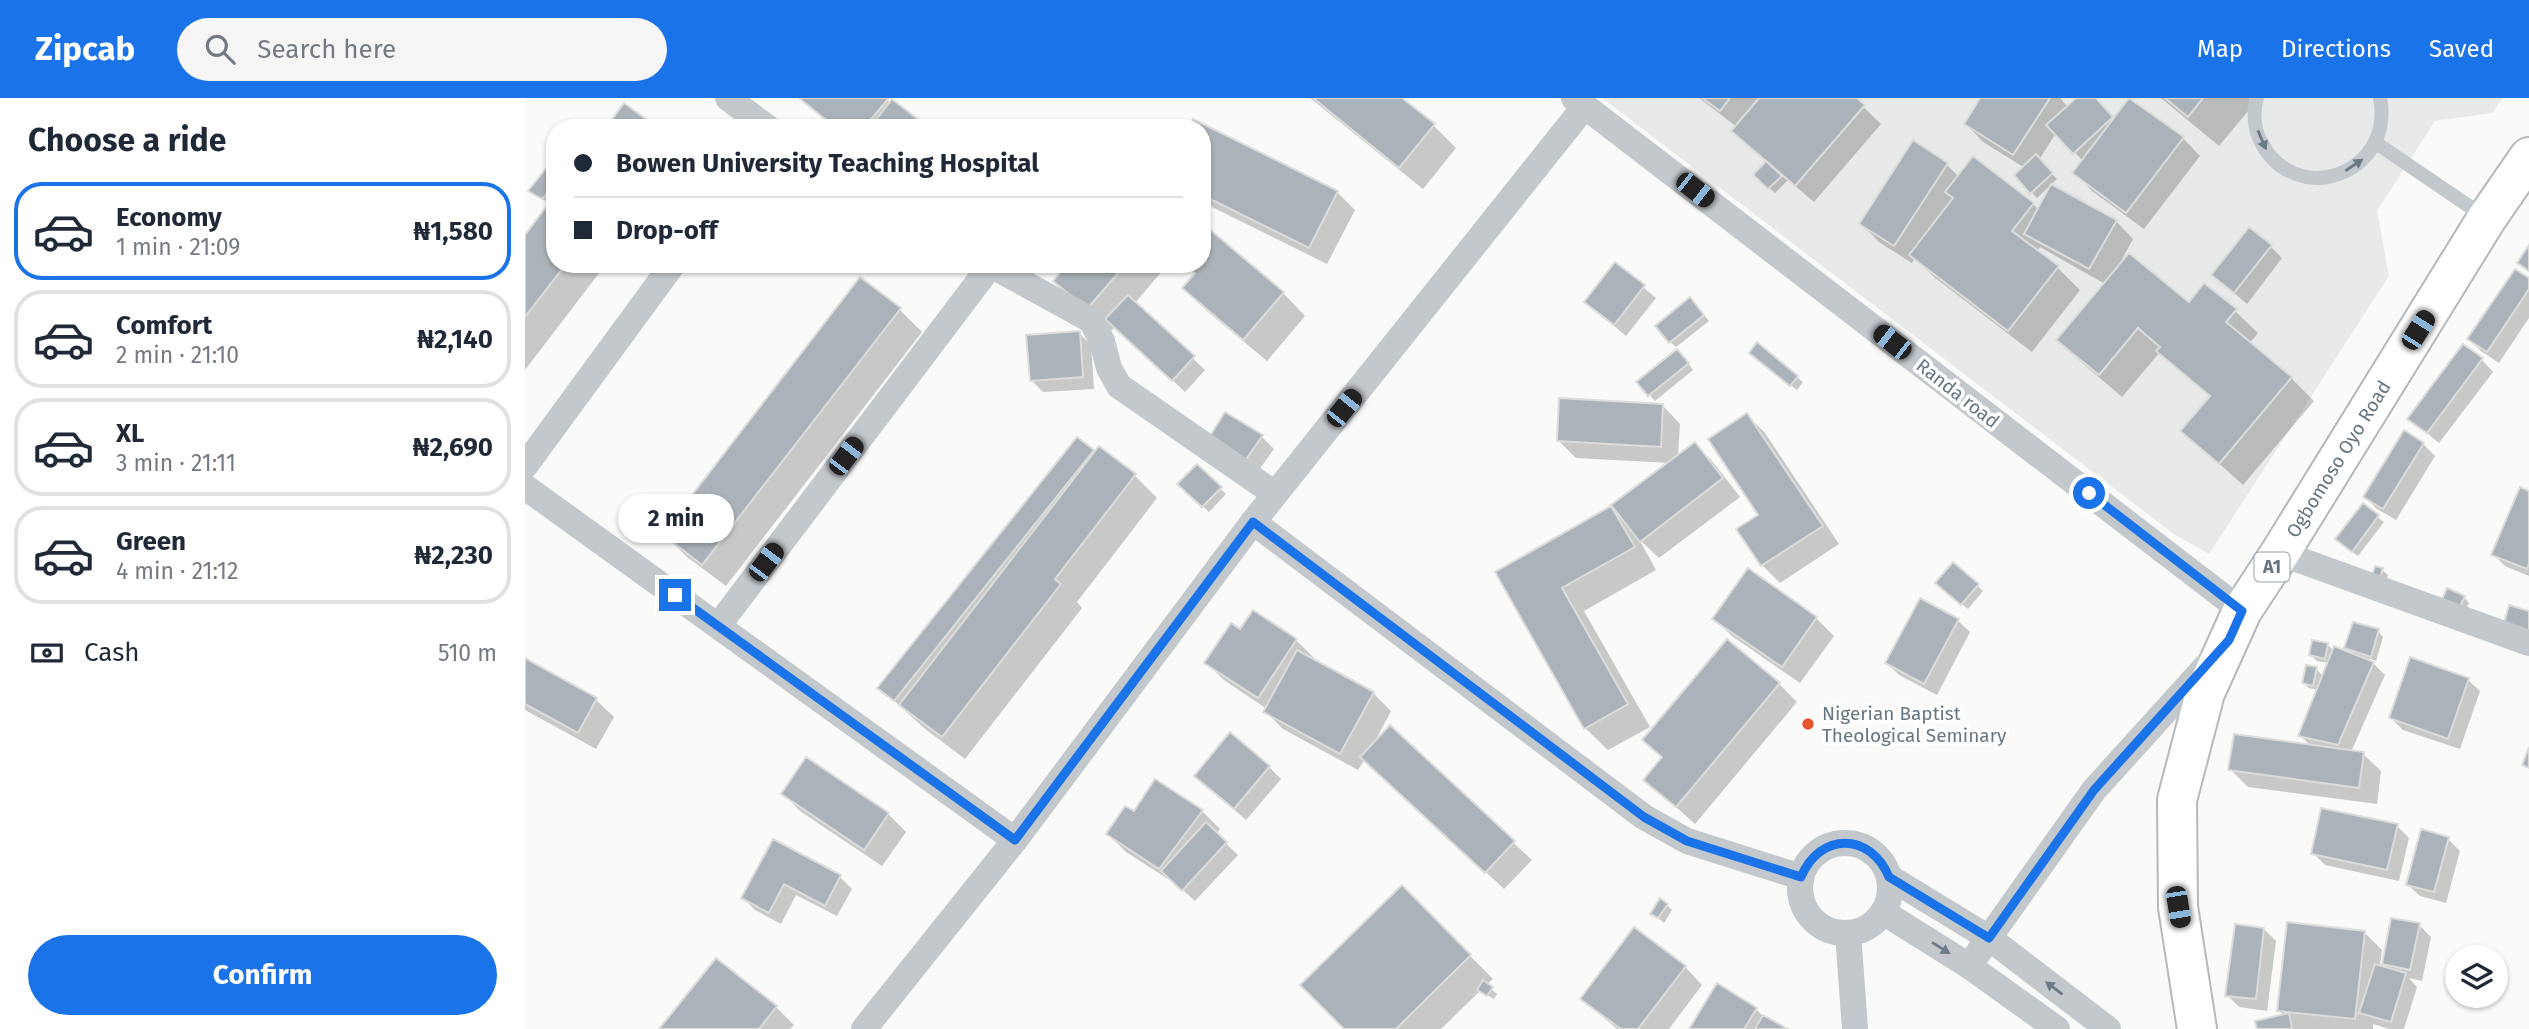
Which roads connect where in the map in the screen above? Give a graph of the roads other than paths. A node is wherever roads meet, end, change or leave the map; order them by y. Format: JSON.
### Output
{"nodes":[{"id":1,"x":728,"y":98,"type":"edge"},
{"id":2,"x":2257,"y":98,"type":"edge"},
{"id":3,"x":2380,"y":98,"type":"edge"},
{"id":4,"x":1579,"y":102,"type":"edge"},
{"id":5,"x":756,"y":119,"type":"edge"},
{"id":6,"x":2376,"y":143,"type":"junction"},
{"id":7,"x":2529,"y":156,"type":"edge"},
{"id":8,"x":2487,"y":218,"type":"junction"},
{"id":9,"x":666,"y":273,"type":"edge"},
{"id":10,"x":984,"y":273,"type":"edge"},
{"id":11,"x":1005,"y":273,"type":"edge"},
{"id":12,"x":525,"y":466,"type":"edge"},
{"id":13,"x":525,"y":487,"type":"edge"},
{"id":14,"x":1275,"y":494,"type":"junction"},
{"id":15,"x":1253,"y":522,"type":"junction"},
{"id":16,"x":2280,"y":553,"type":"junction"},
{"id":17,"x":718,"y":626,"type":"junction"},
{"id":18,"x":2236,"y":626,"type":"junction"},
{"id":19,"x":2529,"y":643,"type":"edge"},
{"id":20,"x":1015,"y":840,"type":"junction"},
{"id":21,"x":1801,"y":877,"type":"junction"},
{"id":22,"x":1889,"y":877,"type":"junction"},
{"id":23,"x":1884,"y":912,"type":"junction"},
{"id":24,"x":1848,"y":933,"type":"junction"},
{"id":25,"x":1989,"y":938,"type":"junction"},
{"id":26,"x":1969,"y":966,"type":"junction"},
{"id":27,"x":863,"y":1029,"type":"edge"},
{"id":28,"x":1856,"y":1029,"type":"edge"},
{"id":29,"x":2056,"y":1029,"type":"edge"},
{"id":30,"x":2108,"y":1029,"type":"edge"},
{"id":31,"x":2197,"y":1029,"type":"edge"}],
"edges":[{"from":1,"to":5,"type":"street"},
{"from":2,"to":6,"type":"lane","one_way":true},
{"from":3,"to":6,"type":"lane"},
{"from":4,"to":14,"type":"street"},
{"from":4,"to":18,"type":"street","name":"Randa road"},
{"from":6,"to":8,"type":"lane"},
{"from":7,"to":8,"type":"highway","name":"Ogbomoso Oyo Road","number":"A1"},
{"from":8,"to":16,"type":"highway","name":"Ogbomoso Oyo Road","number":"A1"},
{"from":9,"to":12,"type":"street"},
{"from":10,"to":17,"type":"street"},
{"from":11,"to":14,"type":"street"},
{"from":13,"to":17,"type":"street"},
{"from":14,"to":15,"type":"street"},
{"from":15,"to":20,"type":"street"},
{"from":15,"to":21,"type":"street"},
{"from":16,"to":18,"type":"highway","name":"Ogbomoso Oyo Road","number":"A1"},
{"from":16,"to":19,"type":"street"},
{"from":17,"to":20,"type":"street"},
{"from":18,"to":25,"type":"street"},
{"from":18,"to":31,"type":"highway","name":"Ogbomoso Oyo Road","number":"A1"},
{"from":20,"to":27,"type":"street"},
{"from":21,"to":22,"type":"street"},
{"from":21,"to":24,"type":"street"},
{"from":22,"to":23,"type":"street"},
{"from":22,"to":25,"type":"street"},
{"from":23,"to":24,"type":"street"},
{"from":23,"to":26,"type":"street","one_way":true},
{"from":24,"to":28,"type":"street"},
{"from":25,"to":26,"type":"street"},
{"from":30,"to":25,"type":"street","one_way":true},
{"from":26,"to":29,"type":"street"}]}
